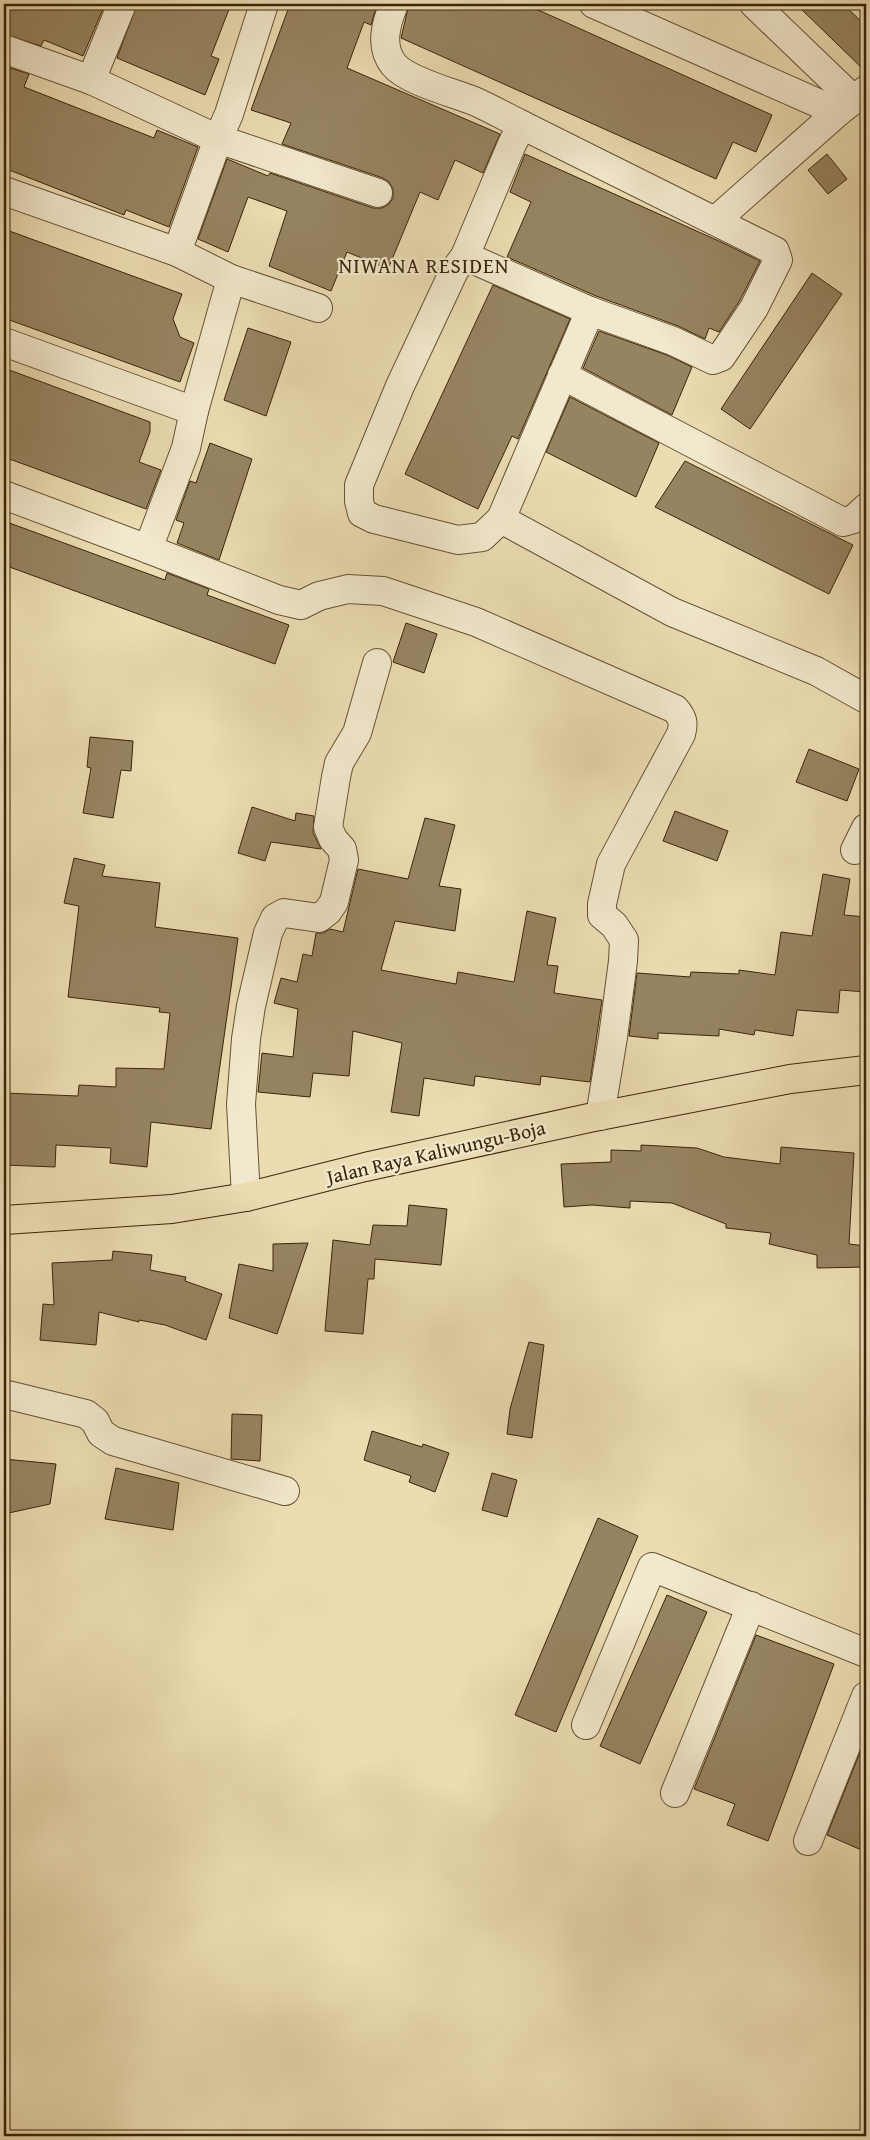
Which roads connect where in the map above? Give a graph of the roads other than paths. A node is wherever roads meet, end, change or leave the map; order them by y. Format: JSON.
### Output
{"nodes":[{"id":1,"x":122,"y":4,"type":"edge"},
{"id":2,"x":264,"y":4,"type":"edge"},
{"id":3,"x":394,"y":4,"type":"edge"},
{"id":4,"x":594,"y":4,"type":"edge"},
{"id":5,"x":754,"y":4,"type":"edge"},
{"id":6,"x":4,"y":49,"type":"edge"},
{"id":7,"x":91,"y":80,"type":"junction"},
{"id":8,"x":853,"y":101,"type":"edge"},
{"id":9,"x":522,"y":125,"type":"junction"},
{"id":10,"x":218,"y":139,"type":"junction"},
{"id":11,"x":4,"y":191,"type":"edge"},
{"id":12,"x":378,"y":193,"type":"dead end"},
{"id":13,"x":715,"y":221,"type":"junction"},
{"id":14,"x":177,"y":252,"type":"junction"},
{"id":15,"x":465,"y":256,"type":"junction"},
{"id":16,"x":231,"y":279,"type":"junction"},
{"id":17,"x":318,"y":308,"type":"dead end"},
{"id":18,"x":590,"y":311,"type":"junction"},
{"id":19,"x":4,"y":342,"type":"edge"},
{"id":20,"x":562,"y":375,"type":"junction"},
{"id":21,"x":194,"y":411,"type":"junction"},
{"id":22,"x":4,"y":496,"type":"edge"},
{"id":23,"x":866,"y":508,"type":"edge"},
{"id":24,"x":501,"y":519,"type":"junction"},
{"id":25,"x":148,"y":549,"type":"junction"},
{"id":26,"x":377,"y":663,"type":"dead end"},
{"id":27,"x":866,"y":699,"type":"edge"},
{"id":28,"x":866,"y":1070,"type":"edge"},
{"id":29,"x":600,"y":1116,"type":"junction"},
{"id":30,"x":246,"y":1197,"type":"junction"},
{"id":31,"x":4,"y":1220,"type":"edge"},
{"id":32,"x":4,"y":1394,"type":"edge"},
{"id":33,"x":286,"y":1491,"type":"dead end"},
{"id":34,"x":751,"y":1606,"type":"junction"},
{"id":35,"x":866,"y":1653,"type":"edge"},
{"id":36,"x":866,"y":1696,"type":"edge"},
{"id":37,"x":586,"y":1725,"type":"dead end"},
{"id":38,"x":675,"y":1793,"type":"dead end"},
{"id":39,"x":808,"y":1841,"type":"dead end"}],
"edges":[{"from":1,"to":7,"type":"street"},
{"from":2,"to":10,"type":"street"},
{"from":3,"to":9,"type":"street"},
{"from":4,"to":8,"type":"street"},
{"from":5,"to":8,"type":"street"},
{"from":6,"to":7,"type":"street"},
{"from":7,"to":10,"type":"street"},
{"from":8,"to":13,"type":"street"},
{"from":9,"to":13,"type":"street"},
{"from":9,"to":15,"type":"street"},
{"from":10,"to":12,"type":"street"},
{"from":10,"to":14,"type":"street"},
{"from":11,"to":14,"type":"street"},
{"from":13,"to":18,"type":"street"},
{"from":14,"to":16,"type":"street"},
{"from":15,"to":18,"type":"street"},
{"from":15,"to":24,"type":"street"},
{"from":16,"to":17,"type":"street"},
{"from":16,"to":21,"type":"street"},
{"from":18,"to":20,"type":"street"},
{"from":19,"to":21,"type":"street"},
{"from":20,"to":23,"type":"street"},
{"from":20,"to":24,"type":"street"},
{"from":21,"to":25,"type":"street"},
{"from":22,"to":25,"type":"street"},
{"from":24,"to":27,"type":"street"},
{"from":25,"to":29,"type":"street"},
{"from":26,"to":30,"type":"street"},
{"from":28,"to":29,"type":"main road","name":"Jalan Raya Kaliwungu-Boja"},
{"from":29,"to":30,"type":"main road","name":"Jalan Raya Kaliwungu-Boja"},
{"from":30,"to":31,"type":"main road","name":"Jalan Raya Kaliwungu-Boja"},
{"from":32,"to":33,"type":"street"},
{"from":34,"to":35,"type":"street"},
{"from":34,"to":37,"type":"street"},
{"from":34,"to":38,"type":"street"},
{"from":36,"to":39,"type":"street"}]}
